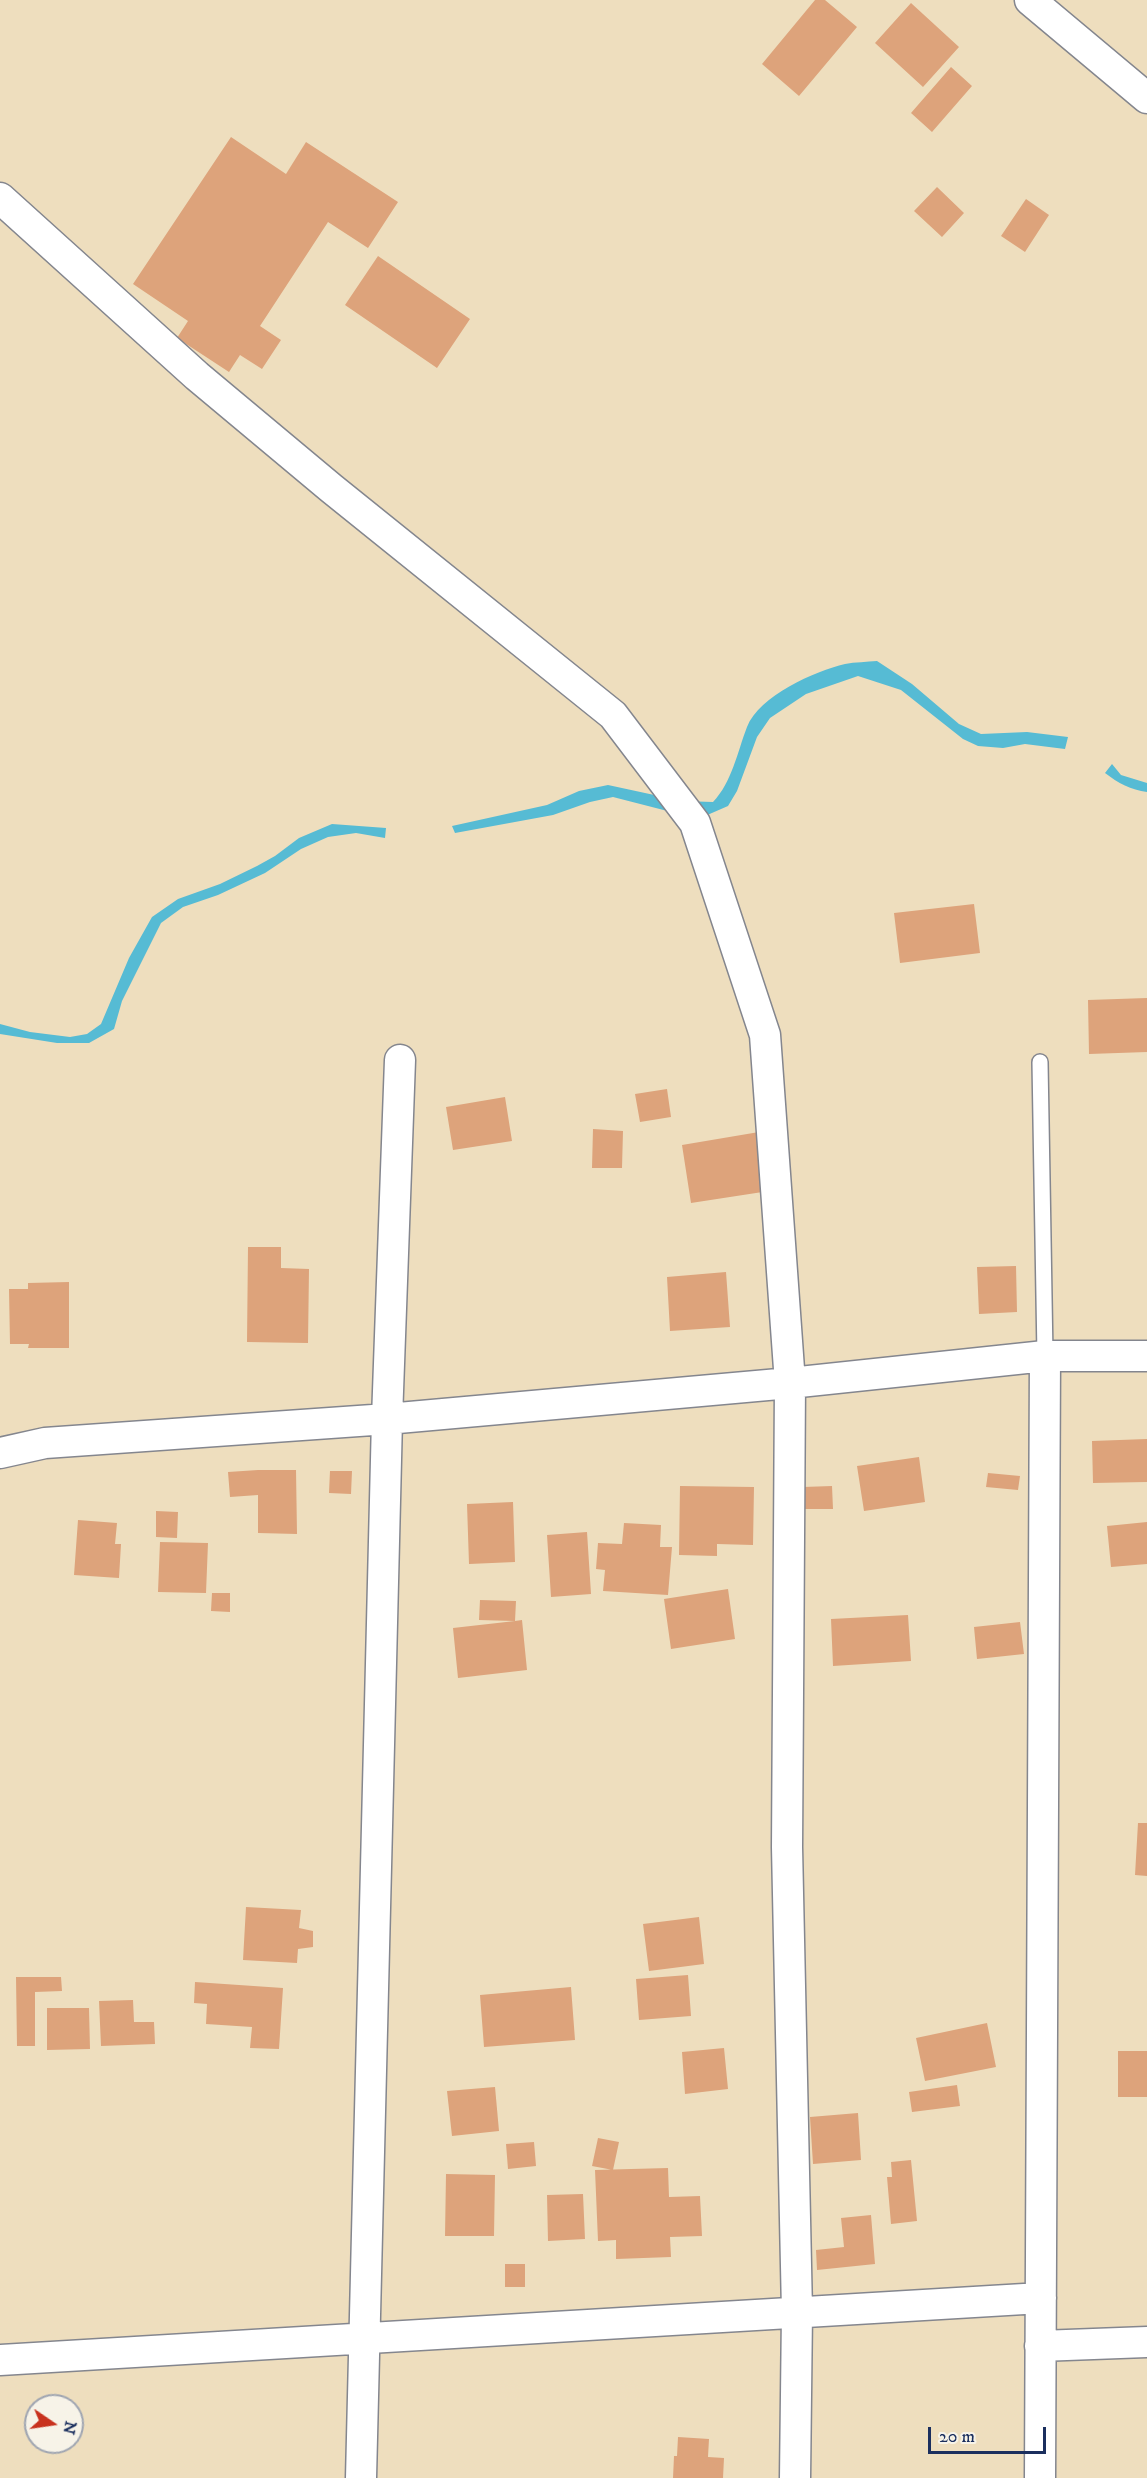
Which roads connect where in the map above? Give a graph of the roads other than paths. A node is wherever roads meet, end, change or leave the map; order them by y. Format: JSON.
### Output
{"nodes":[{"id":1,"x":1030,"y":0,"type":"edge"},
{"id":2,"x":1147,"y":98,"type":"edge"},
{"id":3,"x":0,"y":198,"type":"edge"},
{"id":4,"x":400,"y":1060,"type":"dead end"},
{"id":5,"x":1040,"y":1062,"type":"dead end"},
{"id":6,"x":1045,"y":1356,"type":"junction"},
{"id":7,"x":1147,"y":1356,"type":"edge"},
{"id":8,"x":790,"y":1383,"type":"junction"},
{"id":9,"x":387,"y":1419,"type":"junction"},
{"id":10,"x":0,"y":1453,"type":"edge"},
{"id":11,"x":1041,"y":2298,"type":"junction"},
{"id":12,"x":797,"y":2312,"type":"junction"},
{"id":13,"x":366,"y":2338,"type":"junction"},
{"id":14,"x":1147,"y":2342,"type":"edge"},
{"id":15,"x":1040,"y":2346,"type":"junction"},
{"id":16,"x":0,"y":2360,"type":"edge"},
{"id":17,"x":361,"y":2478,"type":"edge"},
{"id":18,"x":795,"y":2478,"type":"edge"},
{"id":19,"x":1040,"y":2478,"type":"edge"}],
"edges":[{"from":1,"to":2,"type":"street"},
{"from":3,"to":8,"type":"street"},
{"from":4,"to":9,"type":"street"},
{"from":5,"to":6,"type":"lane"},
{"from":6,"to":7,"type":"street"},
{"from":6,"to":8,"type":"street"},
{"from":6,"to":11,"type":"street"},
{"from":8,"to":9,"type":"street"},
{"from":8,"to":12,"type":"street"},
{"from":9,"to":10,"type":"street"},
{"from":9,"to":13,"type":"street"},
{"from":11,"to":12,"type":"street"},
{"from":11,"to":15,"type":"street"},
{"from":12,"to":13,"type":"street"},
{"from":12,"to":18,"type":"street"},
{"from":13,"to":16,"type":"street"},
{"from":13,"to":17,"type":"street"},
{"from":14,"to":15,"type":"street"},
{"from":15,"to":19,"type":"street"}]}
